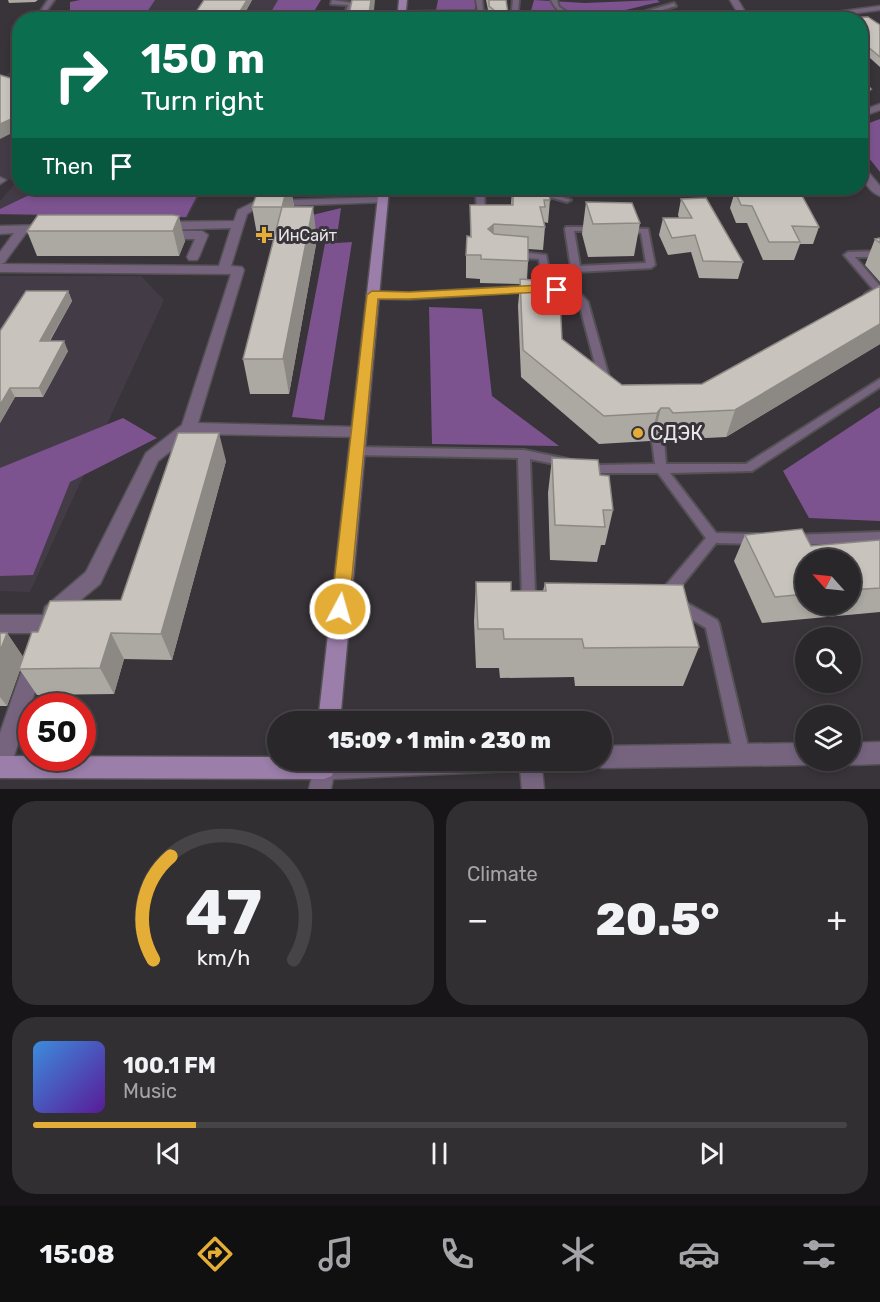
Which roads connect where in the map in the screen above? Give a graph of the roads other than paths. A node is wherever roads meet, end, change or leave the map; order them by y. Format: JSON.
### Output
{"nodes":[{"id":1,"x":334,"y":0,"type":"edge"},
{"id":2,"x":478,"y":0,"type":"edge"},
{"id":3,"x":516,"y":0,"type":"edge"},
{"id":4,"x":554,"y":0,"type":"edge"},
{"id":5,"x":674,"y":5,"type":"dead end"},
{"id":6,"x":880,"y":8,"type":"edge"},
{"id":7,"x":504,"y":11,"type":"edge"},
{"id":8,"x":515,"y":11,"type":"joint"},
{"id":9,"x":348,"y":12,"type":"edge"},
{"id":10,"x":480,"y":12,"type":"joint"},
{"id":11,"x":488,"y":12,"type":"edge"},
{"id":12,"x":564,"y":12,"type":"edge"},
{"id":13,"x":649,"y":12,"type":"edge"},
{"id":14,"x":856,"y":12,"type":"edge"},
{"id":15,"x":868,"y":178,"type":"edge"},
{"id":16,"x":880,"y":193,"type":"edge"},
{"id":17,"x":336,"y":195,"type":"edge"},
{"id":18,"x":383,"y":195,"type":"edge"},
{"id":19,"x":480,"y":195,"type":"edge"},
{"id":20,"x":550,"y":195,"type":"edge"},
{"id":21,"x":567,"y":200,"type":"dead end"},
{"id":22,"x":481,"y":223,"type":"edge"},
{"id":23,"x":236,"y":224,"type":"junction"},
{"id":24,"x":0,"y":230,"type":"edge"},
{"id":25,"x":56,"y":231,"type":"edge"},
{"id":26,"x":21,"y":232,"type":"junction"},
{"id":27,"x":0,"y":234,"type":"edge"},
{"id":28,"x":503,"y":253,"type":"edge"},
{"id":29,"x":880,"y":254,"type":"edge"},
{"id":30,"x":193,"y":256,"type":"dead end"},
{"id":31,"x":0,"y":260,"type":"edge"},
{"id":32,"x":0,"y":268,"type":"edge"},
{"id":33,"x":576,"y":269,"type":"junction"},
{"id":34,"x":224,"y":270,"type":"junction"},
{"id":35,"x":544,"y":284,"type":"junction"},
{"id":36,"x":372,"y":295,"type":"junction"},
{"id":37,"x":859,"y":301,"type":"edge"},
{"id":38,"x":880,"y":382,"type":"edge"},
{"id":39,"x":614,"y":384,"type":"edge"},
{"id":40,"x":189,"y":428,"type":"junction"},
{"id":41,"x":358,"y":434,"type":"junction"},
{"id":42,"x":658,"y":441,"type":"dead end"},
{"id":43,"x":356,"y":451,"type":"junction"},
{"id":44,"x":524,"y":454,"type":"junction"},
{"id":45,"x":661,"y":469,"type":"junction"},
{"id":46,"x":880,"y":537,"type":"edge"},
{"id":47,"x":713,"y":538,"type":"junction"},
{"id":48,"x":552,"y":599,"type":"edge"},
{"id":49,"x":0,"y":624,"type":"edge"},
{"id":50,"x":48,"y":624,"type":"junction"},
{"id":51,"x":330,"y":711,"type":"edge"},
{"id":52,"x":880,"y":753,"type":"edge"},
{"id":53,"x":795,"y":754,"type":"edge"},
{"id":54,"x":861,"y":754,"type":"edge"},
{"id":55,"x":742,"y":755,"type":"junction"},
{"id":56,"x":612,"y":757,"type":"edge"},
{"id":57,"x":0,"y":766,"type":"edge"},
{"id":58,"x":352,"y":771,"type":"edge"},
{"id":59,"x":531,"y":771,"type":"edge"},
{"id":60,"x":323,"y":773,"type":"edge"},
{"id":61,"x":533,"y":789,"type":"edge"}],
"edges":[{"from":1,"to":9,"type":"lane"},
{"from":2,"to":10,"type":"lane"},
{"from":3,"to":8,"type":"lane"},
{"from":4,"to":12,"type":"lane"},
{"from":5,"to":13,"type":"lane"},
{"from":6,"to":14,"type":"street"},
{"from":7,"to":8,"type":"lane"},
{"from":10,"to":11,"type":"lane"},
{"from":15,"to":16,"type":"street"},
{"from":17,"to":23,"type":"street"},
{"from":18,"to":36,"type":"main road"},
{"from":19,"to":22,"type":"lane"},
{"from":20,"to":21,"type":"lane"},
{"from":23,"to":30,"type":"street"},
{"from":23,"to":34,"type":"street"},
{"from":24,"to":26,"type":"street"},
{"from":25,"to":26,"type":"street"},
{"from":26,"to":27,"type":"street"},
{"from":26,"to":31,"type":"street"},
{"from":28,"to":35,"type":"lane"},
{"from":29,"to":37,"type":"lane"},
{"from":32,"to":34,"type":"street"},
{"from":33,"to":33,"type":"lane"},
{"from":33,"to":35,"type":"lane"},
{"from":34,"to":40,"type":"street"},
{"from":35,"to":36,"type":"lane"},
{"from":35,"to":39,"type":"lane"},
{"from":36,"to":41,"type":"main road"},
{"from":38,"to":45,"type":"lane"},
{"from":40,"to":41,"type":"street"},
{"from":40,"to":50,"type":"street"},
{"from":41,"to":43,"type":"main road"},
{"from":42,"to":45,"type":"lane"},
{"from":43,"to":44,"type":"lane"},
{"from":43,"to":51,"type":"main road"},
{"from":44,"to":45,"type":"lane"},
{"from":44,"to":48,"type":"lane"},
{"from":45,"to":47,"type":"lane"},
{"from":46,"to":47,"type":"lane"},
{"from":47,"to":55,"type":"lane"},
{"from":49,"to":50,"type":"street"},
{"from":50,"to":57,"type":"street"},
{"from":52,"to":54,"type":"street"},
{"from":53,"to":55,"type":"street"},
{"from":55,"to":56,"type":"street"},
{"from":57,"to":60,"type":"main road"},
{"from":58,"to":60,"type":"street"},
{"from":59,"to":61,"type":"street"}]}
